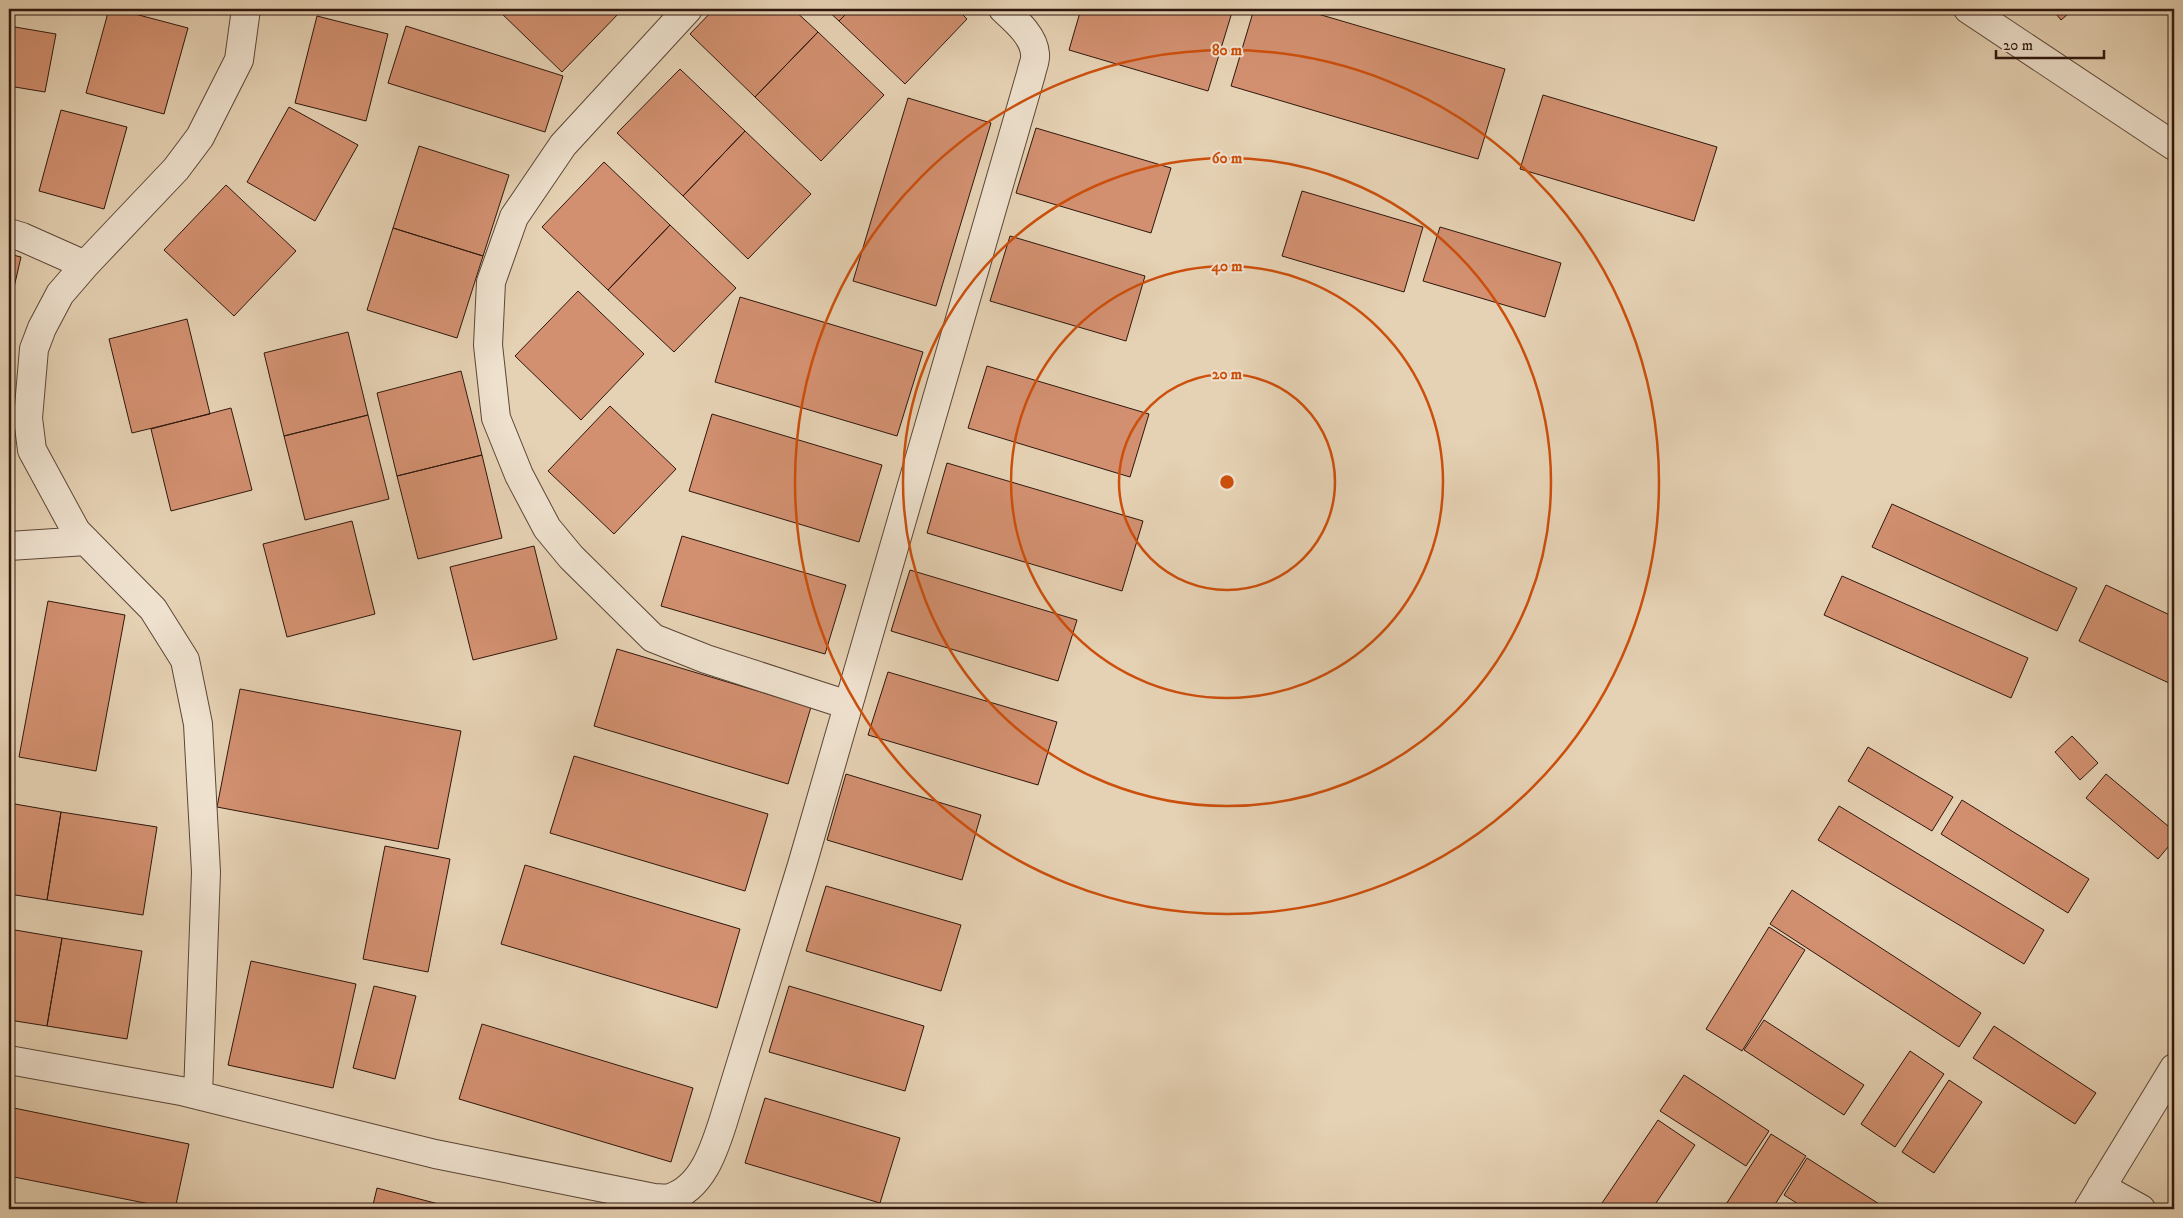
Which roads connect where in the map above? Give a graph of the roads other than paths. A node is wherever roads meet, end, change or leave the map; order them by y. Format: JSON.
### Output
{"nodes":[{"id":1,"x":246,"y":9,"type":"edge"},
{"id":2,"x":1003,"y":9,"type":"edge"},
{"id":3,"x":1968,"y":9,"type":"edge"},
{"id":4,"x":675,"y":13,"type":"edge"},
{"id":5,"x":2174,"y":146,"type":"edge"},
{"id":6,"x":9,"y":234,"type":"edge"},
{"id":7,"x":84,"y":265,"type":"junction"},
{"id":8,"x":86,"y":541,"type":"junction"},
{"id":9,"x":9,"y":546,"type":"edge"},
{"id":10,"x":848,"y":705,"type":"junction"},
{"id":11,"x":9,"y":1060,"type":"edge"},
{"id":12,"x":2174,"y":1068,"type":"edge"},
{"id":13,"x":198,"y":1095,"type":"junction"},
{"id":14,"x":2094,"y":1198,"type":"edge"},
{"id":15,"x":2141,"y":1209,"type":"edge"}],
"edges":[{"from":1,"to":7,"type":"street"},
{"from":2,"to":10,"type":"street"},
{"from":3,"to":5,"type":"street"},
{"from":4,"to":10,"type":"street"},
{"from":6,"to":7,"type":"street"},
{"from":7,"to":8,"type":"street"},
{"from":8,"to":9,"type":"street"},
{"from":8,"to":13,"type":"street"},
{"from":10,"to":13,"type":"street"},
{"from":11,"to":13,"type":"street"},
{"from":12,"to":14,"type":"street"},
{"from":14,"to":15,"type":"street"}]}
